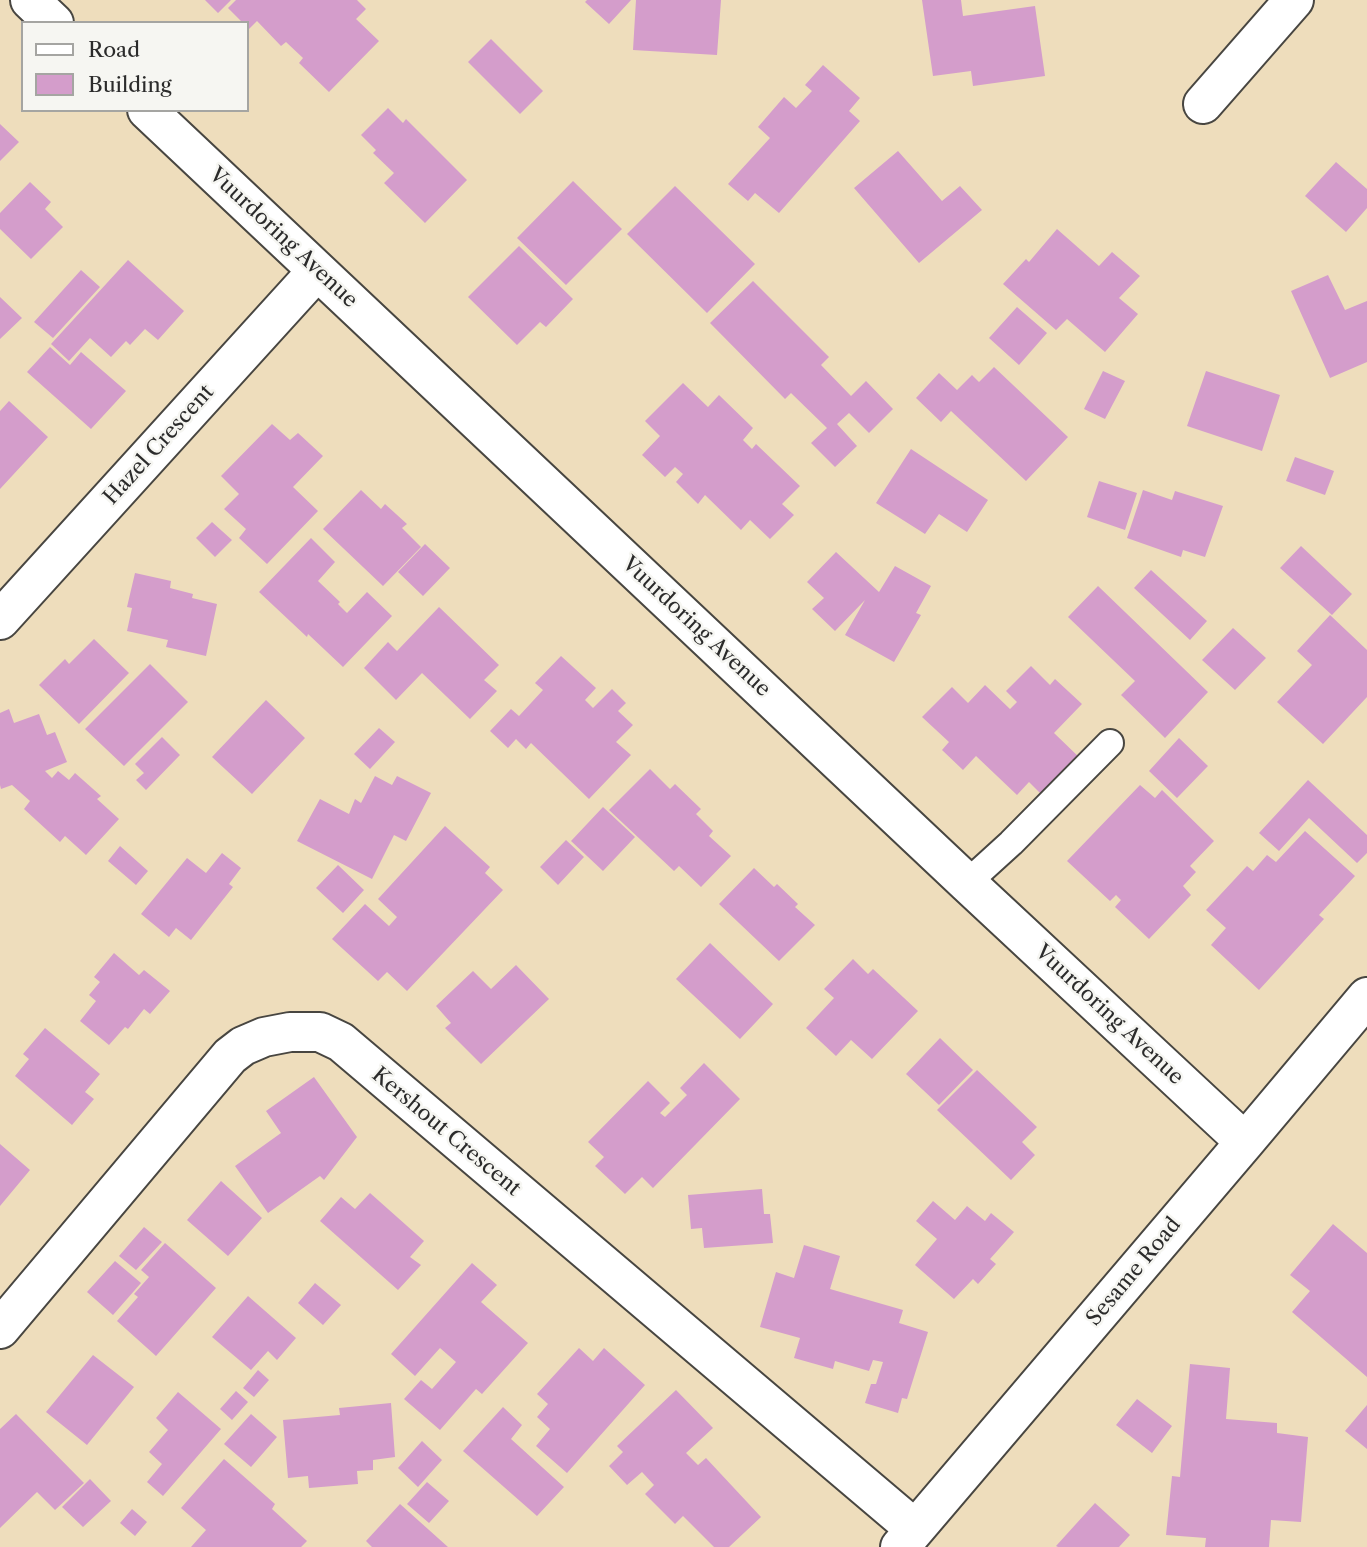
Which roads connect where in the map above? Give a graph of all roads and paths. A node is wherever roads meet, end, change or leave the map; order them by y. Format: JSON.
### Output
{"nodes":[{"id":1,"x":30,"y":0,"type":"edge"},
{"id":2,"x":1294,"y":0,"type":"edge"},
{"id":3,"x":52,"y":21,"type":"edge"},
{"id":4,"x":1203,"y":104,"type":"dead end"},
{"id":5,"x":149,"y":112,"type":"edge"},
{"id":6,"x":317,"y":271,"type":"junction"},
{"id":7,"x":0,"y":620,"type":"edge"},
{"id":8,"x":1110,"y":743,"type":"dead end"},
{"id":9,"x":967,"y":883,"type":"junction"},
{"id":10,"x":1367,"y":997,"type":"edge"},
{"id":11,"x":1245,"y":1142,"type":"junction"},
{"id":12,"x":0,"y":1329,"type":"edge"},
{"id":13,"x":907,"y":1538,"type":"edge"}],
"edges":[{"from":1,"to":3,"type":"street"},
{"from":2,"to":4,"type":"street"},
{"from":5,"to":6,"type":"street","name":"Vuurdoring Avenue"},
{"from":6,"to":7,"type":"street","name":"Hazel Crescent"},
{"from":6,"to":9,"type":"street","name":"Vuurdoring Avenue"},
{"from":8,"to":9,"type":"lane"},
{"from":9,"to":11,"type":"street","name":"Vuurdoring Avenue"},
{"from":10,"to":11,"type":"street","name":"Sesame Road"},
{"from":11,"to":13,"type":"street","name":"Sesame Road"},
{"from":12,"to":13,"type":"street","name":"Kershout Crescent"}]}
